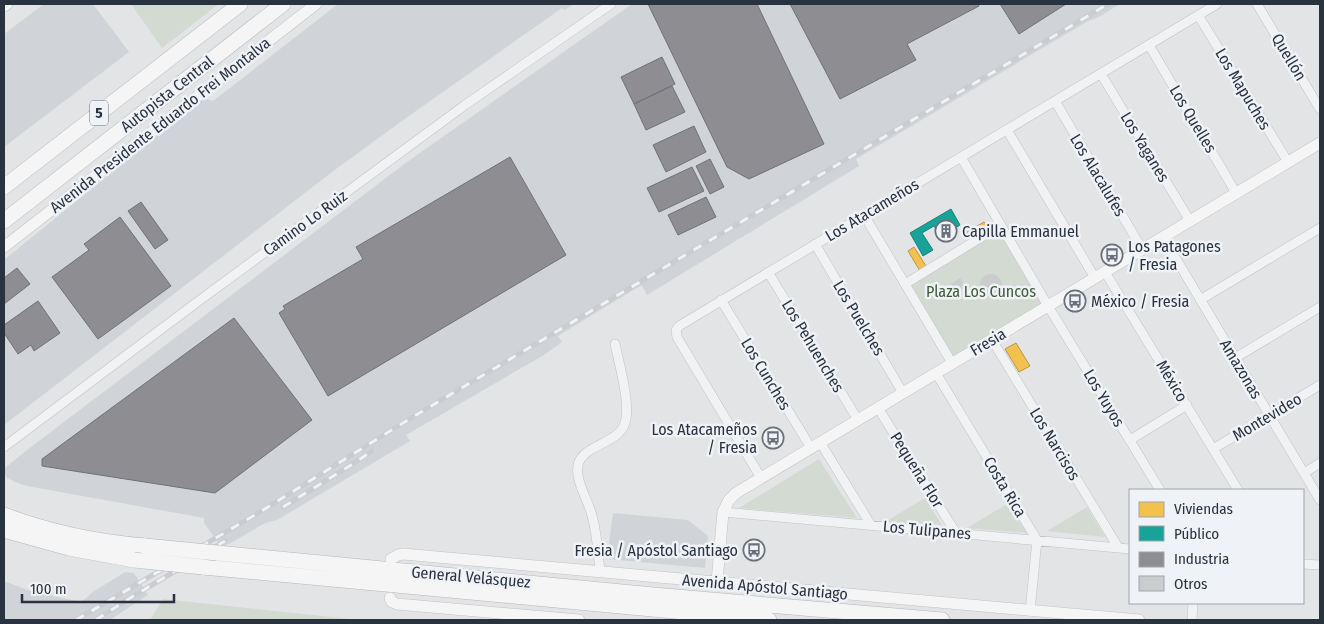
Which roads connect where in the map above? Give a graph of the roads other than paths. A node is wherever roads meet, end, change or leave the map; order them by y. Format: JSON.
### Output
{"nodes":[{"id":1,"x":240,"y":4,"type":"edge"},
{"id":2,"x":283,"y":4,"type":"edge"},
{"id":3,"x":316,"y":4,"type":"edge"},
{"id":4,"x":611,"y":4,"type":"edge"},
{"id":5,"x":1217,"y":4,"type":"edge"},
{"id":6,"x":1257,"y":4,"type":"edge"},
{"id":7,"x":1198,"y":15,"type":"junction"},
{"id":8,"x":1149,"y":45,"type":"junction"},
{"id":9,"x":1101,"y":74,"type":"junction"},
{"id":10,"x":1055,"y":101,"type":"junction"},
{"id":11,"x":1320,"y":109,"type":"edge"},
{"id":12,"x":1007,"y":130,"type":"junction"},
{"id":13,"x":1320,"y":143,"type":"edge"},
{"id":14,"x":961,"y":157,"type":"junction"},
{"id":15,"x":1288,"y":162,"type":"junction"},
{"id":16,"x":4,"y":187,"type":"edge"},
{"id":17,"x":1236,"y":193,"type":"junction"},
{"id":18,"x":864,"y":215,"type":"junction"},
{"id":19,"x":4,"y":221,"type":"edge"},
{"id":20,"x":1190,"y":221,"type":"junction"},
{"id":21,"x":1001,"y":225,"type":"junction"},
{"id":22,"x":1320,"y":228,"type":"edge"},
{"id":23,"x":1163,"y":237,"type":"junction"},
{"id":24,"x":815,"y":244,"type":"junction"},
{"id":25,"x":4,"y":247,"type":"edge"},
{"id":26,"x":1142,"y":250,"type":"junction"},
{"id":27,"x":768,"y":272,"type":"junction"},
{"id":28,"x":1106,"y":272,"type":"junction"},
{"id":29,"x":1094,"y":278,"type":"junction"},
{"id":30,"x":905,"y":284,"type":"junction"},
{"id":31,"x":721,"y":300,"type":"junction"},
{"id":32,"x":1200,"y":300,"type":"junction"},
{"id":33,"x":1048,"y":306,"type":"junction"},
{"id":34,"x":1320,"y":307,"type":"edge"},
{"id":35,"x":992,"y":340,"type":"junction"},
{"id":36,"x":615,"y":344,"type":"dead end"},
{"id":37,"x":1235,"y":358,"type":"junction"},
{"id":38,"x":952,"y":364,"type":"junction"},
{"id":39,"x":936,"y":373,"type":"junction"},
{"id":40,"x":1320,"y":385,"type":"edge"},
{"id":41,"x":903,"y":392,"type":"junction"},
{"id":42,"x":1187,"y":405,"type":"junction"},
{"id":43,"x":878,"y":408,"type":"junction"},
{"id":44,"x":1270,"y":416,"type":"junction"},
{"id":45,"x":858,"y":420,"type":"junction"},
{"id":46,"x":1130,"y":440,"type":"junction"},
{"id":47,"x":816,"y":445,"type":"junction"},
{"id":48,"x":4,"y":448,"type":"edge"},
{"id":49,"x":1213,"y":449,"type":"junction"},
{"id":50,"x":1320,"y":463,"type":"edge"},
{"id":51,"x":1304,"y":473,"type":"junction"},
{"id":52,"x":761,"y":478,"type":"junction"},
{"id":53,"x":1159,"y":489,"type":"edge"},
{"id":54,"x":1237,"y":489,"type":"edge"},
{"id":55,"x":1320,"y":500,"type":"edge"},
{"id":56,"x":723,"y":512,"type":"junction"},
{"id":57,"x":4,"y":515,"type":"edge"},
{"id":58,"x":871,"y":525,"type":"junction"},
{"id":59,"x":4,"y":530,"type":"edge"},
{"id":60,"x":956,"y":533,"type":"junction"},
{"id":61,"x":1037,"y":540,"type":"junction"},
{"id":62,"x":1118,"y":547,"type":"junction"},
{"id":63,"x":1129,"y":548,"type":"edge"},
{"id":64,"x":392,"y":559,"type":"dead end"},
{"id":65,"x":1304,"y":564,"type":"edge"},
{"id":66,"x":1320,"y":565,"type":"edge"},
{"id":67,"x":600,"y":572,"type":"junction"},
{"id":68,"x":717,"y":582,"type":"junction"},
{"id":69,"x":390,"y":598,"type":"dead end"},
{"id":70,"x":1194,"y":604,"type":"edge"},
{"id":71,"x":1030,"y":610,"type":"junction"},
{"id":72,"x":579,"y":620,"type":"edge"},
{"id":73,"x":769,"y":620,"type":"edge"},
{"id":74,"x":942,"y":620,"type":"edge"},
{"id":75,"x":1139,"y":620,"type":"edge"},
{"id":76,"x":1192,"y":620,"type":"edge"}],
"edges":[{"from":1,"to":16,"type":"highway","name":"Autopista Central","number":"5"},
{"from":2,"to":19,"type":"highway","name":"Autopista Central","number":"5"},
{"from":3,"to":25,"type":"street","name":"Avenida Presidente Eduardo Frei Montalva"},
{"from":4,"to":48,"type":"street","name":"Camino Lo Ruiz"},
{"from":5,"to":7,"type":"street","name":"Los Atacameños"},
{"from":6,"to":11,"type":"street","name":"Quellón"},
{"from":7,"to":8,"type":"street","name":"Los Atacameños"},
{"from":7,"to":15,"type":"street","name":"Los Mapuches"},
{"from":8,"to":9,"type":"street","name":"Los Atacameños"},
{"from":8,"to":17,"type":"street","name":"Los Quelles"},
{"from":9,"to":10,"type":"street","name":"Los Atacameños"},
{"from":9,"to":20,"type":"street","name":"Los Yaganes"},
{"from":10,"to":12,"type":"street","name":"Los Atacameños"},
{"from":10,"to":26,"type":"street","name":"Los Alacalufes"},
{"from":12,"to":14,"type":"street","name":"Los Atacameños"},
{"from":12,"to":29,"type":"street"},
{"from":13,"to":15,"type":"street","name":"Fresia"},
{"from":14,"to":18,"type":"street","name":"Los Atacameños"},
{"from":14,"to":21,"type":"street","name":"Los Yuyos"},
{"from":15,"to":17,"type":"street","name":"Fresia"},
{"from":17,"to":20,"type":"street","name":"Fresia"},
{"from":18,"to":24,"type":"street","name":"Los Atacameños"},
{"from":18,"to":30,"type":"street"},
{"from":20,"to":23,"type":"street","name":"Fresia"},
{"from":21,"to":30,"type":"street"},
{"from":21,"to":33,"type":"street","name":"Los Yuyos"},
{"from":22,"to":32,"type":"street"},
{"from":23,"to":26,"type":"street","name":"Fresia"},
{"from":23,"to":32,"type":"street","name":"Amazonas"},
{"from":24,"to":27,"type":"street","name":"Los Atacameños"},
{"from":24,"to":41,"type":"street","name":"Los Puelches"},
{"from":26,"to":28,"type":"street","name":"Fresia"},
{"from":27,"to":31,"type":"street","name":"Los Atacameños"},
{"from":27,"to":45,"type":"street","name":"Los Pehuenches"},
{"from":28,"to":29,"type":"street","name":"Fresia"},
{"from":28,"to":42,"type":"street","name":"México"},
{"from":29,"to":33,"type":"street","name":"Fresia"},
{"from":30,"to":38,"type":"street"},
{"from":31,"to":47,"type":"street","name":"Los Cunches"},
{"from":31,"to":52,"type":"street","name":"Los Atacameños"},
{"from":32,"to":37,"type":"street","name":"Amazonas"},
{"from":33,"to":35,"type":"street","name":"Fresia"},
{"from":33,"to":46,"type":"street","name":"Los Yuyos"},
{"from":34,"to":37,"type":"street"},
{"from":35,"to":38,"type":"street","name":"Fresia"},
{"from":35,"to":62,"type":"street","name":"Los Narcisos"},
{"from":36,"to":67,"type":"street"},
{"from":37,"to":44,"type":"street","name":"Amazonas"},
{"from":38,"to":39,"type":"street","name":"Fresia"},
{"from":39,"to":41,"type":"street","name":"Fresia"},
{"from":39,"to":61,"type":"street","name":"Costa Rica"},
{"from":40,"to":44,"type":"street","name":"Montevideo"},
{"from":41,"to":43,"type":"street","name":"Fresia"},
{"from":42,"to":46,"type":"street"},
{"from":42,"to":49,"type":"street","name":"México"},
{"from":43,"to":45,"type":"street","name":"Fresia"},
{"from":43,"to":60,"type":"street","name":"Pequeña Flor"},
{"from":44,"to":49,"type":"street","name":"Montevideo"},
{"from":44,"to":51,"type":"street","name":"Amazonas"},
{"from":45,"to":47,"type":"street","name":"Fresia"},
{"from":46,"to":53,"type":"street","name":"Los Yuyos"},
{"from":47,"to":52,"type":"street","name":"Fresia"},
{"from":47,"to":58,"type":"street","name":"Los Cunches"},
{"from":49,"to":54,"type":"street","name":"México"},
{"from":50,"to":51,"type":"street"},
{"from":51,"to":55,"type":"street","name":"Amazonas"},
{"from":52,"to":56,"type":"street","name":"Fresia"},
{"from":56,"to":58,"type":"street","name":"Los Tulipanes"},
{"from":56,"to":68,"type":"street"},
{"from":57,"to":74,"type":"highway","name":"General Velásquez","bridge":true},
{"from":58,"to":60,"type":"street","name":"Los Tulipanes"},
{"from":59,"to":73,"type":"highway","name":"General Velásquez","bridge":true},
{"from":60,"to":61,"type":"street","name":"Los Tulipanes"},
{"from":61,"to":62,"type":"street","name":"Los Tulipanes"},
{"from":61,"to":71,"type":"street"},
{"from":62,"to":63,"type":"street","name":"Los Tulipanes"},
{"from":64,"to":67,"type":"street","name":"Avenida Apóstol Santiago"},
{"from":65,"to":66,"type":"street"},
{"from":67,"to":68,"type":"street","name":"Avenida Apóstol Santiago"},
{"from":68,"to":71,"type":"street","name":"Avenida Apóstol Santiago"},
{"from":69,"to":72,"type":"street"},
{"from":70,"to":76,"type":"street"},
{"from":71,"to":75,"type":"street","name":"Avenida Apóstol Santiago"}]}
